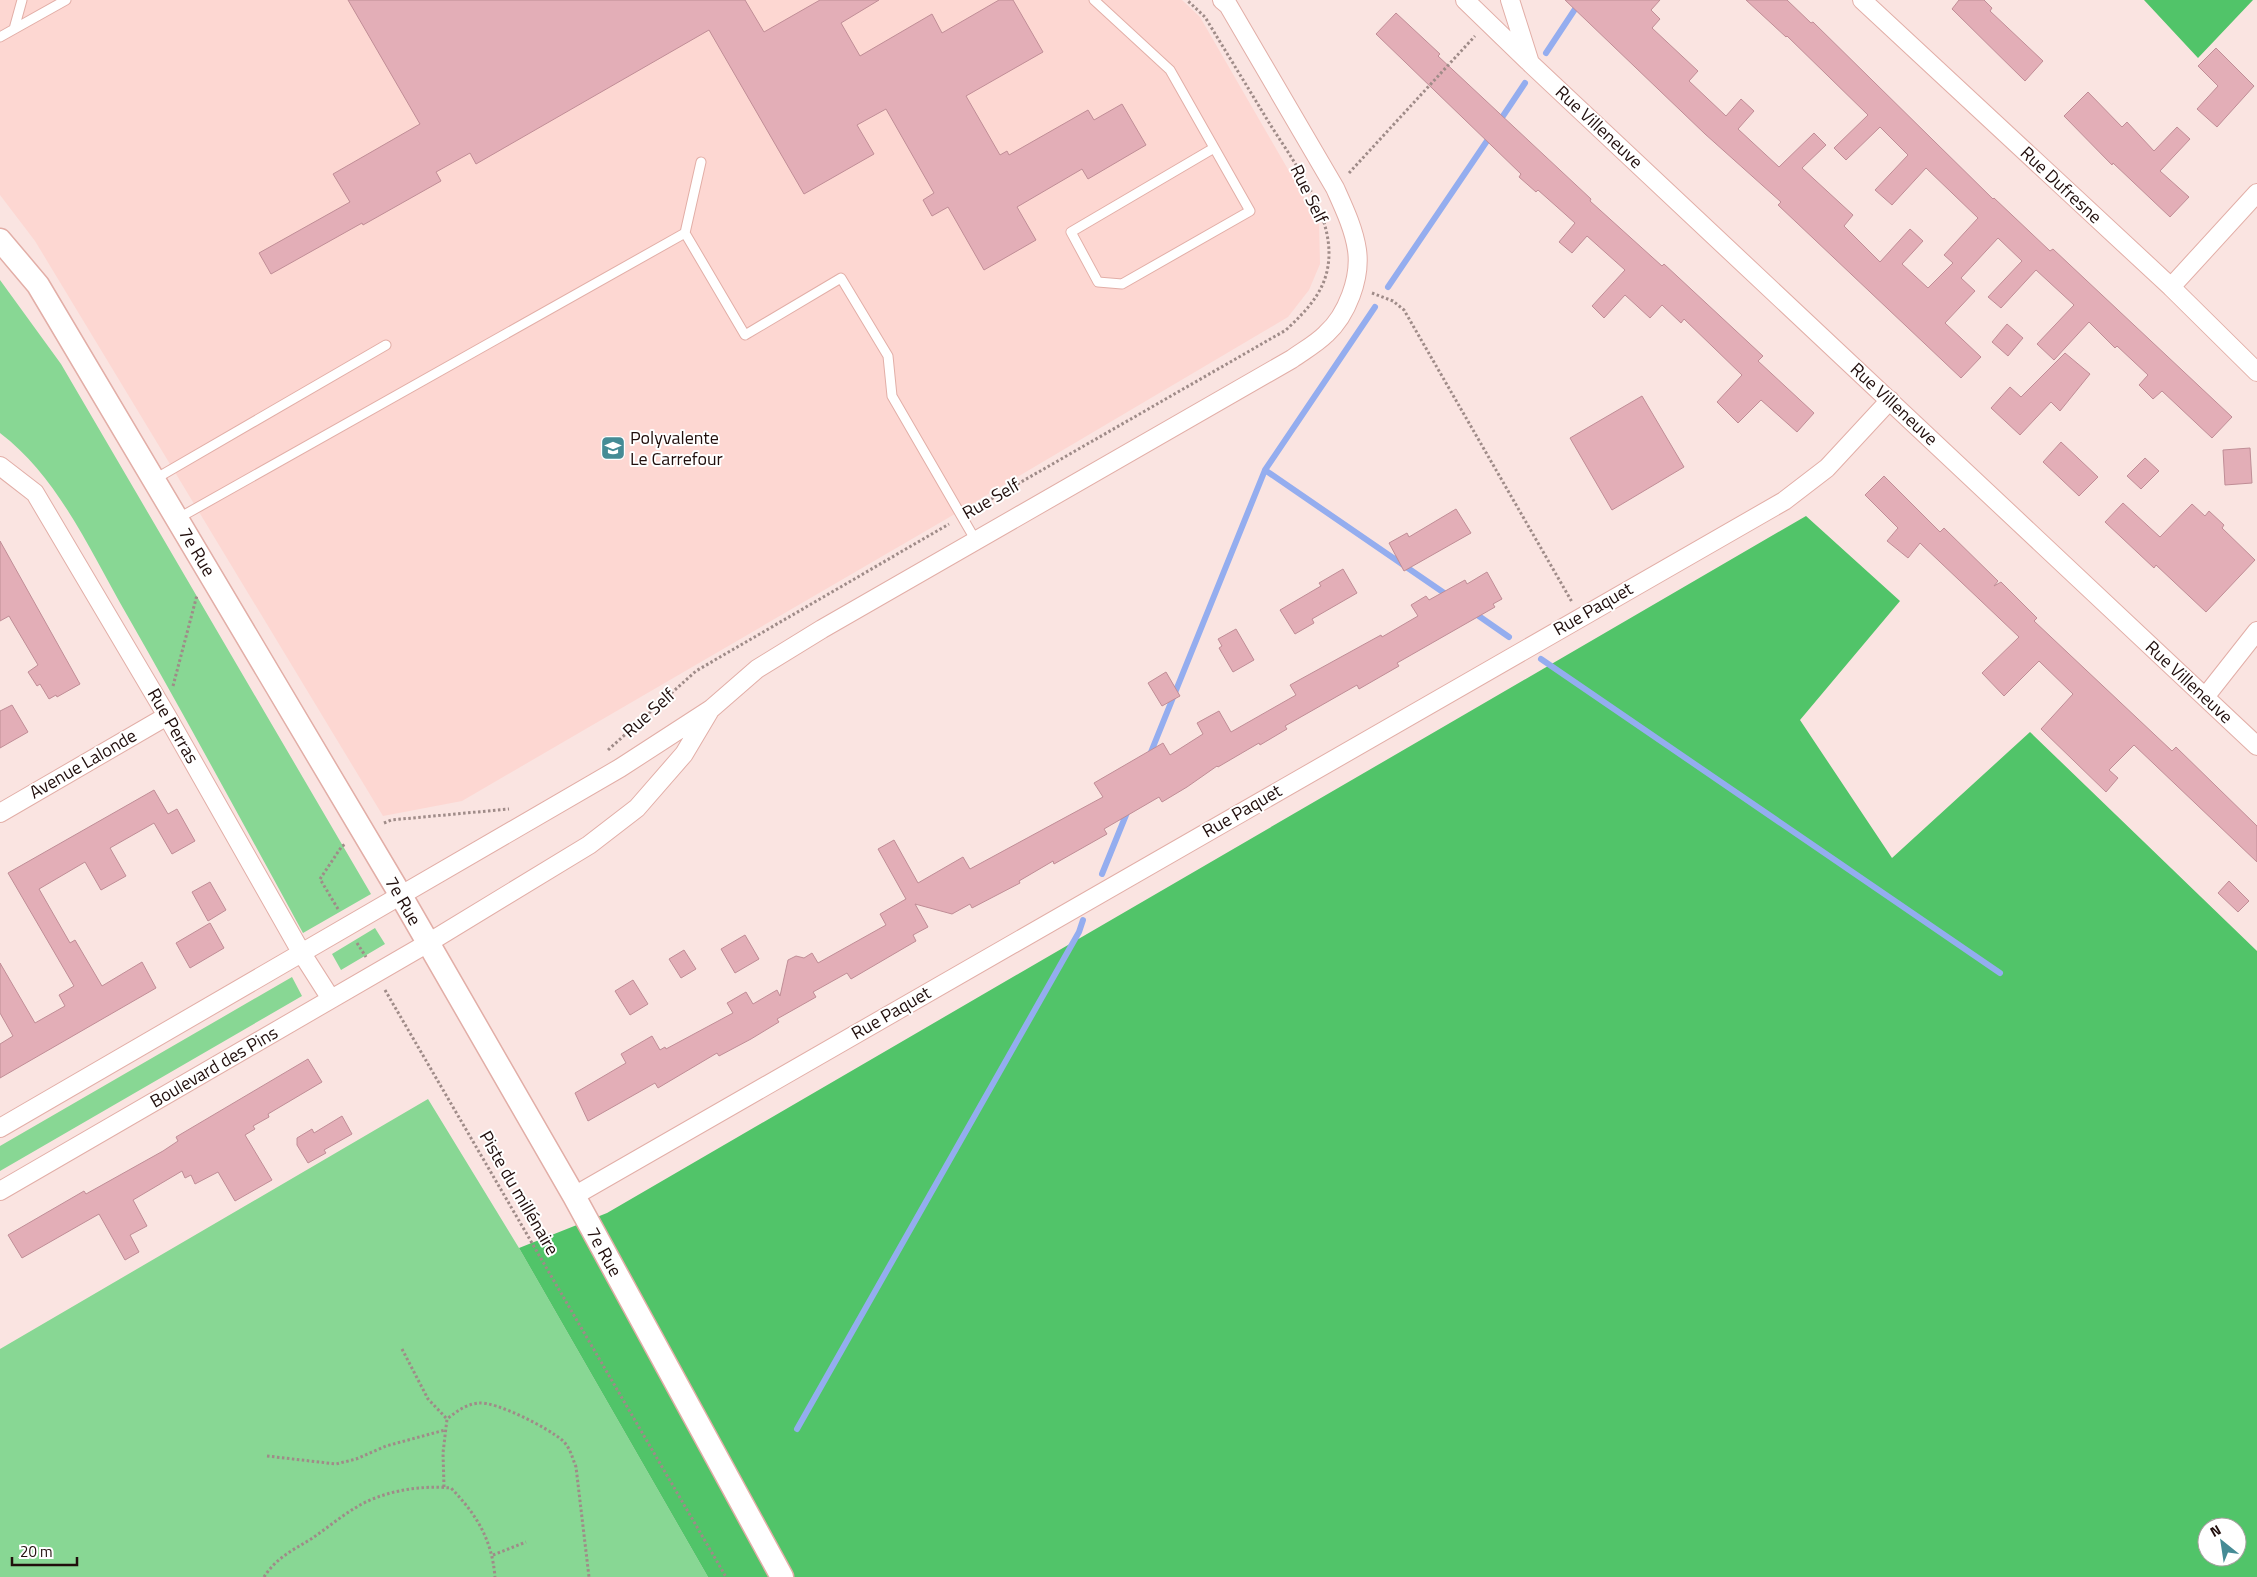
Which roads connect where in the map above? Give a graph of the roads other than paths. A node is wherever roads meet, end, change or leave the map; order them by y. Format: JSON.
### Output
{"nodes":[{"id":1,"x":22,"y":0,"type":"edge"},
{"id":2,"x":66,"y":0,"type":"edge"},
{"id":3,"x":1094,"y":0,"type":"edge"},
{"id":4,"x":1222,"y":0,"type":"edge"},
{"id":5,"x":1466,"y":0,"type":"edge"},
{"id":6,"x":1510,"y":0,"type":"edge"},
{"id":7,"x":1862,"y":0,"type":"edge"},
{"id":8,"x":14,"y":29,"type":"junction"},
{"id":9,"x":0,"y":37,"type":"edge"},
{"id":10,"x":1530,"y":63,"type":"junction"},
{"id":11,"x":1214,"y":148,"type":"junction"},
{"id":12,"x":701,"y":162,"type":"dead end"},
{"id":13,"x":2257,"y":193,"type":"edge"},
{"id":14,"x":684,"y":233,"type":"junction"},
{"id":15,"x":0,"y":240,"type":"edge"},
{"id":16,"x":2171,"y":287,"type":"junction"},
{"id":17,"x":386,"y":345,"type":"dead end"},
{"id":18,"x":2257,"y":372,"type":"edge"},
{"id":19,"x":1890,"y":400,"type":"junction"},
{"id":20,"x":0,"y":466,"type":"edge"},
{"id":21,"x":153,"y":479,"type":"junction"},
{"id":22,"x":177,"y":519,"type":"junction"},
{"id":23,"x":976,"y":541,"type":"junction"},
{"id":24,"x":2257,"y":630,"type":"edge"},
{"id":25,"x":2205,"y":697,"type":"junction"},
{"id":26,"x":711,"y":709,"type":"junction"},
{"id":27,"x":167,"y":716,"type":"junction"},
{"id":28,"x":2257,"y":746,"type":"edge"},
{"id":29,"x":0,"y":813,"type":"edge"},
{"id":30,"x":400,"y":894,"type":"junction"},
{"id":31,"x":428,"y":943,"type":"junction"},
{"id":32,"x":301,"y":952,"type":"junction"},
{"id":33,"x":331,"y":999,"type":"junction"},
{"id":34,"x":0,"y":1128,"type":"edge"},
{"id":35,"x":0,"y":1191,"type":"edge"},
{"id":36,"x":574,"y":1196,"type":"junction"},
{"id":37,"x":782,"y":1577,"type":"edge"}],
"edges":[{"from":1,"to":8,"type":"lane"},
{"from":2,"to":8,"type":"lane"},
{"from":3,"to":11,"type":"lane"},
{"from":4,"to":23,"type":"street","name":"Rue Self"},
{"from":5,"to":10,"type":"street","name":"Rue Villeneuve"},
{"from":6,"to":10,"type":"street","name":"Rue Villeneuve"},
{"from":7,"to":16,"type":"street","name":"Rue Dufresne"},
{"from":8,"to":9,"type":"lane"},
{"from":10,"to":19,"type":"street","name":"Rue Villeneuve"},
{"from":11,"to":11,"type":"lane"},
{"from":12,"to":14,"type":"lane"},
{"from":13,"to":16,"type":"street"},
{"from":14,"to":22,"type":"lane"},
{"from":14,"to":23,"type":"lane"},
{"from":15,"to":21,"type":"street","name":"7e Rue"},
{"from":16,"to":18,"type":"street","name":"Rue Dufresne"},
{"from":17,"to":21,"type":"lane"},
{"from":19,"to":25,"type":"street","name":"Rue Villeneuve"},
{"from":19,"to":36,"type":"street","name":"Rue Paquet"},
{"from":20,"to":27,"type":"street","name":"Rue Perras"},
{"from":21,"to":22,"type":"street","name":"7e Rue"},
{"from":22,"to":30,"type":"street","name":"7e Rue"},
{"from":23,"to":26,"type":"street","name":"Rue Self"},
{"from":24,"to":25,"type":"street"},
{"from":25,"to":28,"type":"street","name":"Rue Villeneuve"},
{"from":26,"to":30,"type":"street","name":"Rue Self"},
{"from":26,"to":31,"type":"street","name":"Rue Self"},
{"from":27,"to":29,"type":"street","name":"Avenue Lalonde"},
{"from":27,"to":32,"type":"street","name":"Rue Perras"},
{"from":30,"to":31,"type":"street","name":"7e Rue"},
{"from":30,"to":32,"type":"street"},
{"from":31,"to":33,"type":"street","name":"Boulevard des Pins"},
{"from":31,"to":36,"type":"street","name":"7e Rue"},
{"from":32,"to":33,"type":"street","name":"Rue Perras"},
{"from":32,"to":34,"type":"street"},
{"from":33,"to":35,"type":"street","name":"Boulevard des Pins"},
{"from":36,"to":37,"type":"street","name":"7e Rue"}]}
